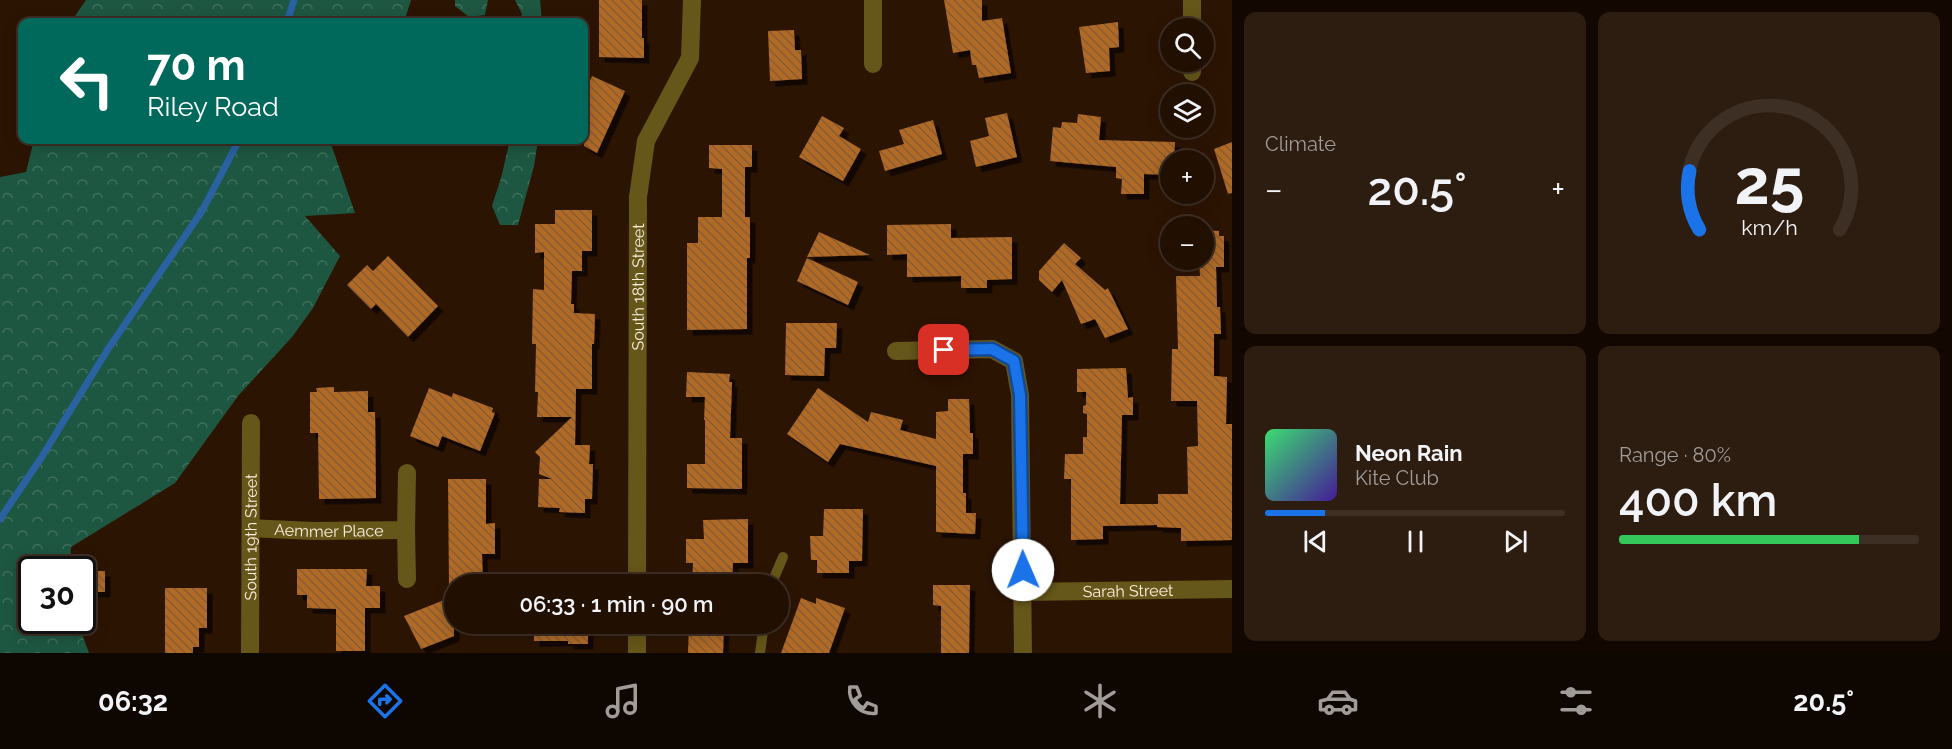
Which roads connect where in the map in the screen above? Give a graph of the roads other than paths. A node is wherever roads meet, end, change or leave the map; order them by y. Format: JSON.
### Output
{"nodes":[{"id":1,"x":693,"y":0,"type":"edge"},
{"id":2,"x":873,"y":0,"type":"edge"},
{"id":3,"x":1192,"y":0,"type":"edge"},
{"id":4,"x":1192,"y":18,"type":"edge"},
{"id":5,"x":873,"y":64,"type":"dead end"},
{"id":6,"x":896,"y":351,"type":"dead end"},
{"id":7,"x":251,"y":423,"type":"dead end"},
{"id":8,"x":406,"y":473,"type":"dead end"},
{"id":9,"x":251,"y":528,"type":"junction"},
{"id":10,"x":406,"y":530,"type":"junction"},
{"id":11,"x":783,"y":557,"type":"dead end"},
{"id":12,"x":637,"y":574,"type":"edge"},
{"id":13,"x":776,"y":574,"type":"edge"},
{"id":14,"x":407,"y":579,"type":"dead end"},
{"id":15,"x":1232,"y":589,"type":"edge"},
{"id":16,"x":1023,"y":592,"type":"junction"},
{"id":17,"x":637,"y":634,"type":"edge"},
{"id":18,"x":763,"y":634,"type":"edge"},
{"id":19,"x":250,"y":653,"type":"edge"},
{"id":20,"x":637,"y":653,"type":"edge"},
{"id":21,"x":760,"y":653,"type":"edge"},
{"id":22,"x":1023,"y":653,"type":"edge"}],
"edges":[{"from":1,"to":12,"type":"street","name":"South 18th Street"},
{"from":2,"to":5,"type":"street"},
{"from":3,"to":4,"type":"street"},
{"from":6,"to":16,"type":"street"},
{"from":7,"to":9,"type":"street","name":"South 19th Street"},
{"from":8,"to":10,"type":"street","name":"Aemmer Place"},
{"from":9,"to":10,"type":"street","name":"Aemmer Place"},
{"from":9,"to":19,"type":"street","name":"South 19th Street"},
{"from":10,"to":14,"type":"street","name":"Aemmer Place"},
{"from":11,"to":13,"type":"lane"},
{"from":15,"to":16,"type":"street","name":"Sarah Street"},
{"from":16,"to":22,"type":"street"},
{"from":17,"to":20,"type":"street"},
{"from":18,"to":21,"type":"lane"}]}
